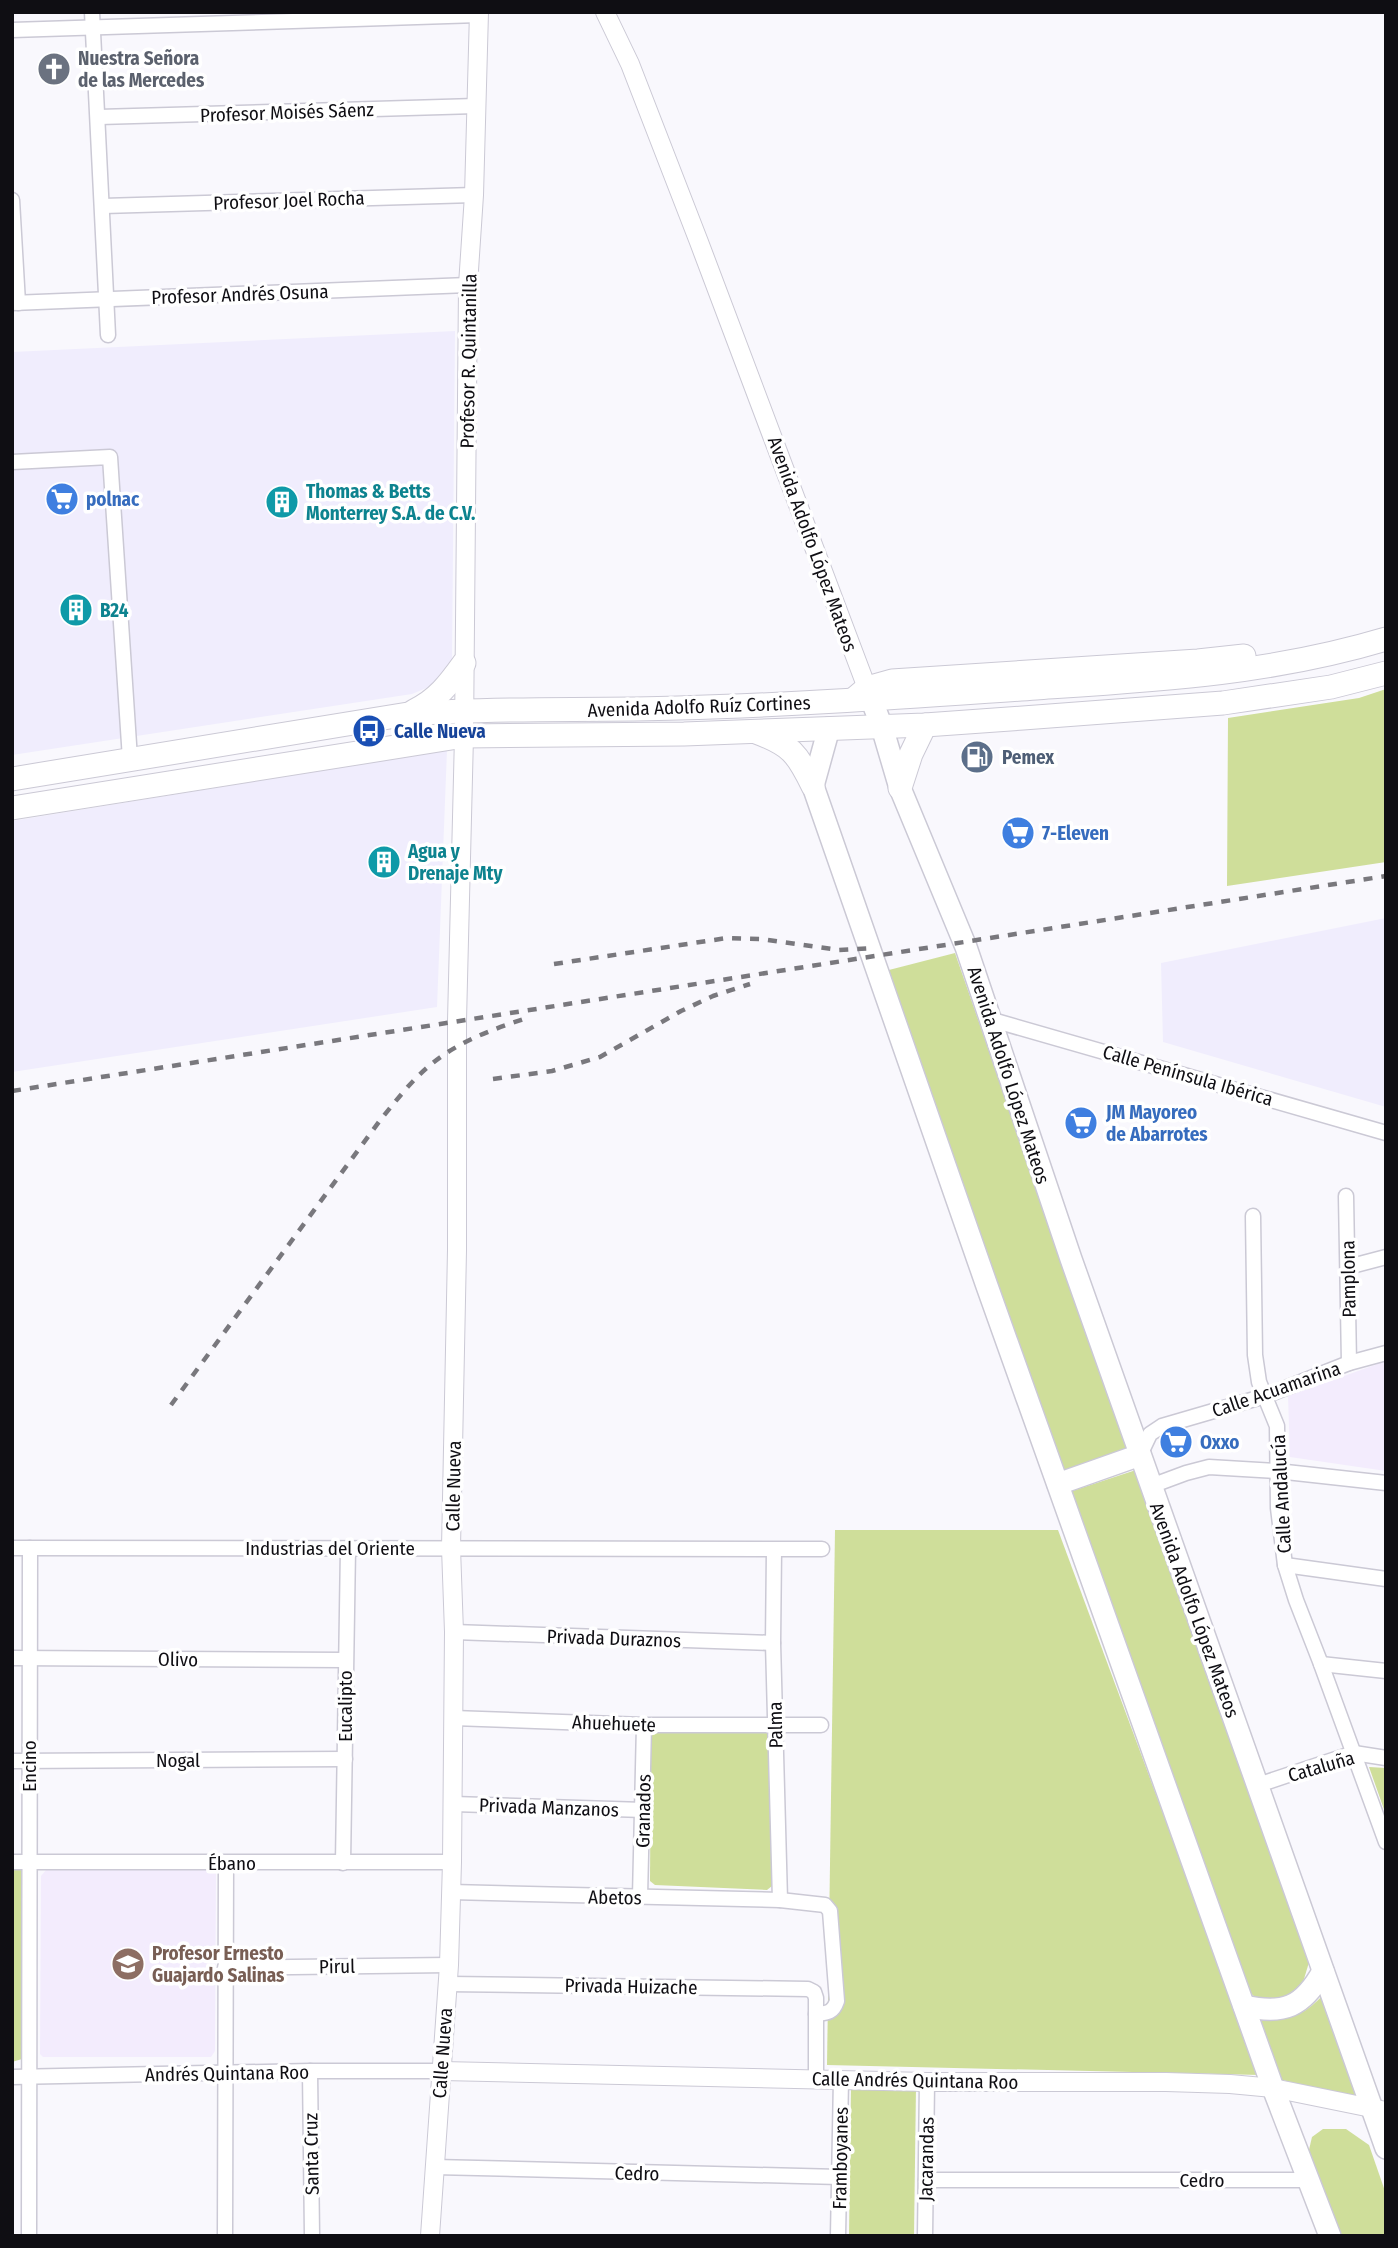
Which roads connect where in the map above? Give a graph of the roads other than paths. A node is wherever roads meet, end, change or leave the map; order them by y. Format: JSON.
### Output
{"nodes":[{"id":1,"x":92,"y":12,"type":"edge"},
{"id":2,"x":605,"y":12,"type":"edge"},
{"id":3,"x":479,"y":14,"type":"edge"},
{"id":4,"x":93,"y":28,"type":"junction"},
{"id":5,"x":12,"y":30,"type":"edge"},
{"id":6,"x":476,"y":106,"type":"junction"},
{"id":7,"x":99,"y":117,"type":"junction"},
{"id":8,"x":474,"y":195,"type":"junction"},
{"id":9,"x":12,"y":200,"type":"edge"},
{"id":10,"x":103,"y":206,"type":"junction"},
{"id":11,"x":13,"y":215,"type":"edge"},
{"id":12,"x":468,"y":285,"type":"junction"},
{"id":13,"x":106,"y":299,"type":"junction"},
{"id":14,"x":15,"y":303,"type":"edge"},
{"id":15,"x":108,"y":335,"type":"dead end"},
{"id":16,"x":12,"y":462,"type":"edge"},
{"id":17,"x":1386,"y":623,"type":"edge"},
{"id":18,"x":1386,"y":639,"type":"edge"},
{"id":19,"x":464,"y":663,"type":"junction"},
{"id":20,"x":1386,"y":673,"type":"edge"},
{"id":21,"x":863,"y":690,"type":"junction"},
{"id":22,"x":464,"y":709,"type":"junction"},
{"id":23,"x":408,"y":714,"type":"junction"},
{"id":24,"x":925,"y":725,"type":"junction"},
{"id":25,"x":882,"y":727,"type":"junction"},
{"id":26,"x":829,"y":728,"type":"junction"},
{"id":27,"x":753,"y":731,"type":"junction"},
{"id":28,"x":464,"y":736,"type":"junction"},
{"id":29,"x":130,"y":759,"type":"junction"},
{"id":30,"x":12,"y":779,"type":"edge"},
{"id":31,"x":813,"y":786,"type":"junction"},
{"id":32,"x":900,"y":788,"type":"junction"},
{"id":33,"x":12,"y":808,"type":"edge"},
{"id":34,"x":989,"y":1019,"type":"junction"},
{"id":35,"x":1386,"y":1133,"type":"edge"},
{"id":36,"x":1346,"y":1196,"type":"dead end"},
{"id":37,"x":1253,"y":1216,"type":"dead end"},
{"id":38,"x":1386,"y":1256,"type":"edge"},
{"id":39,"x":1348,"y":1267,"type":"junction"},
{"id":40,"x":1386,"y":1353,"type":"edge"},
{"id":41,"x":1349,"y":1363,"type":"junction"},
{"id":42,"x":1265,"y":1396,"type":"junction"},
{"id":43,"x":1140,"y":1455,"type":"junction"},
{"id":44,"x":1276,"y":1471,"type":"junction"},
{"id":45,"x":1386,"y":1483,"type":"edge"},
{"id":46,"x":1058,"y":1484,"type":"junction"},
{"id":47,"x":1151,"y":1486,"type":"junction"},
{"id":48,"x":12,"y":1548,"type":"edge"},
{"id":49,"x":30,"y":1548,"type":"junction"},
{"id":50,"x":348,"y":1548,"type":"junction"},
{"id":51,"x":451,"y":1548,"type":"junction"},
{"id":52,"x":821,"y":1549,"type":"dead end"},
{"id":53,"x":774,"y":1550,"type":"junction"},
{"id":54,"x":1285,"y":1565,"type":"junction"},
{"id":55,"x":1386,"y":1579,"type":"edge"},
{"id":56,"x":454,"y":1632,"type":"junction"},
{"id":57,"x":774,"y":1643,"type":"junction"},
{"id":58,"x":12,"y":1658,"type":"edge"},
{"id":59,"x":30,"y":1658,"type":"junction"},
{"id":60,"x":345,"y":1660,"type":"junction"},
{"id":61,"x":1321,"y":1664,"type":"junction"},
{"id":62,"x":1386,"y":1671,"type":"edge"},
{"id":63,"x":453,"y":1718,"type":"junction"},
{"id":64,"x":644,"y":1725,"type":"junction"},
{"id":65,"x":821,"y":1725,"type":"dead end"},
{"id":66,"x":775,"y":1726,"type":"junction"},
{"id":67,"x":1354,"y":1753,"type":"junction"},
{"id":68,"x":1386,"y":1758,"type":"edge"},
{"id":69,"x":345,"y":1759,"type":"junction"},
{"id":70,"x":12,"y":1761,"type":"edge"},
{"id":71,"x":30,"y":1761,"type":"junction"},
{"id":72,"x":1258,"y":1785,"type":"junction"},
{"id":73,"x":453,"y":1804,"type":"junction"},
{"id":74,"x":644,"y":1810,"type":"junction"},
{"id":75,"x":1386,"y":1842,"type":"edge"},
{"id":76,"x":12,"y":1863,"type":"edge"},
{"id":77,"x":29,"y":1863,"type":"junction"},
{"id":78,"x":226,"y":1863,"type":"junction"},
{"id":79,"x":344,"y":1863,"type":"junction"},
{"id":80,"x":452,"y":1863,"type":"junction"},
{"id":81,"x":452,"y":1892,"type":"junction"},
{"id":82,"x":640,"y":1897,"type":"junction"},
{"id":83,"x":779,"y":1900,"type":"junction"},
{"id":84,"x":449,"y":1965,"type":"junction"},
{"id":85,"x":225,"y":1968,"type":"junction"},
{"id":86,"x":1323,"y":1971,"type":"junction"},
{"id":87,"x":447,"y":1984,"type":"junction"},
{"id":88,"x":1244,"y":2006,"type":"junction"},
{"id":89,"x":816,"y":2014,"type":"junction"},
{"id":90,"x":310,"y":2071,"type":"junction"},
{"id":91,"x":442,"y":2071,"type":"junction"},
{"id":92,"x":225,"y":2073,"type":"junction"},
{"id":93,"x":12,"y":2077,"type":"edge"},
{"id":94,"x":28,"y":2077,"type":"junction"},
{"id":95,"x":816,"y":2079,"type":"junction"},
{"id":96,"x":841,"y":2080,"type":"junction"},
{"id":97,"x":927,"y":2082,"type":"junction"},
{"id":98,"x":1273,"y":2088,"type":"junction"},
{"id":99,"x":1379,"y":2110,"type":"edge"},
{"id":100,"x":1386,"y":2148,"type":"edge"},
{"id":101,"x":434,"y":2166,"type":"junction"},
{"id":102,"x":840,"y":2176,"type":"junction"},
{"id":103,"x":926,"y":2180,"type":"junction"},
{"id":104,"x":1309,"y":2180,"type":"junction"},
{"id":105,"x":29,"y":2236,"type":"edge"},
{"id":106,"x":225,"y":2236,"type":"edge"},
{"id":107,"x":312,"y":2236,"type":"edge"},
{"id":108,"x":430,"y":2236,"type":"edge"},
{"id":109,"x":838,"y":2236,"type":"edge"},
{"id":110,"x":925,"y":2236,"type":"edge"},
{"id":111,"x":1330,"y":2236,"type":"edge"}],
"edges":[{"from":1,"to":4,"type":"street"},
{"from":2,"to":21,"type":"street","name":"Avenida Adolfo López Mateos"},
{"from":3,"to":4,"type":"street"},
{"from":3,"to":6,"type":"street","name":"Profesor R. Quintanilla"},
{"from":4,"to":5,"type":"street"},
{"from":4,"to":7,"type":"street"},
{"from":6,"to":7,"type":"street","name":"Profesor Moisés Sáenz"},
{"from":6,"to":8,"type":"street","name":"Profesor R. Quintanilla"},
{"from":7,"to":10,"type":"street"},
{"from":8,"to":10,"type":"street","name":"Profesor Joel Rocha"},
{"from":8,"to":12,"type":"street","name":"Profesor R. Quintanilla"},
{"from":9,"to":11,"type":"street"},
{"from":10,"to":13,"type":"street"},
{"from":11,"to":14,"type":"street"},
{"from":12,"to":13,"type":"street","name":"Profesor Andrés Osuna"},
{"from":12,"to":19,"type":"street","name":"Profesor R. Quintanilla"},
{"from":13,"to":14,"type":"street","name":"Profesor Andrés Osuna"},
{"from":13,"to":15,"type":"street"},
{"from":16,"to":29,"type":"street"},
{"from":17,"to":21,"type":"main road","name":"Avenida Adolfo Ruíz Cortines"},
{"from":18,"to":21,"type":"main road","name":"Avenida Adolfo Ruíz Cortines"},
{"from":19,"to":22,"type":"street","name":"Profesor R. Quintanilla"},
{"from":19,"to":23,"type":"main road"},
{"from":20,"to":24,"type":"main road","name":"Avenida Adolfo Ruíz Cortines"},
{"from":21,"to":22,"type":"main road","name":"Avenida Adolfo Ruíz Cortines"},
{"from":21,"to":25,"type":"main road","name":"Avenida Adolfo López Mateos"},
{"from":21,"to":26,"type":"main road"},
{"from":22,"to":23,"type":"main road","name":"Avenida Adolfo Ruíz Cortines"},
{"from":22,"to":28,"type":"street","name":"Calle Nueva"},
{"from":23,"to":29,"type":"main road","name":"Avenida Adolfo Ruíz Cortines"},
{"from":24,"to":25,"type":"main road","name":"Avenida Adolfo Ruíz Cortines"},
{"from":24,"to":32,"type":"main road"},
{"from":25,"to":26,"type":"main road","name":"Avenida Adolfo Ruíz Cortines"},
{"from":25,"to":32,"type":"main road","name":"Avenida Adolfo López Mateos"},
{"from":26,"to":27,"type":"main road","name":"Avenida Adolfo Ruíz Cortines"},
{"from":26,"to":31,"type":"main road"},
{"from":27,"to":28,"type":"main road","name":"Avenida Adolfo Ruíz Cortines"},
{"from":27,"to":31,"type":"main road"},
{"from":28,"to":33,"type":"main road","name":"Avenida Adolfo Ruíz Cortines"},
{"from":28,"to":51,"type":"street","name":"Calle Nueva"},
{"from":29,"to":30,"type":"main road","name":"Avenida Adolfo Ruíz Cortines"},
{"from":31,"to":46,"type":"main road"},
{"from":32,"to":34,"type":"main road","name":"Avenida Adolfo López Mateos"},
{"from":34,"to":35,"type":"street","name":"Calle Península Ibérica"},
{"from":34,"to":43,"type":"main road","name":"Avenida Adolfo López Mateos"},
{"from":36,"to":39,"type":"street","name":"Pamplona"},
{"from":37,"to":42,"type":"street","name":"Calle Andalucía"},
{"from":38,"to":39,"type":"street"},
{"from":39,"to":41,"type":"street","name":"Pamplona"},
{"from":40,"to":41,"type":"street","name":"Calle Acuamarina"},
{"from":41,"to":42,"type":"street","name":"Calle Acuamarina"},
{"from":42,"to":43,"type":"street","name":"Calle Acuamarina"},
{"from":42,"to":44,"type":"street","name":"Calle Andalucía"},
{"from":43,"to":46,"type":"main road"},
{"from":43,"to":47,"type":"main road","name":"Avenida Adolfo López Mateos"},
{"from":44,"to":45,"type":"street"},
{"from":44,"to":47,"type":"street"},
{"from":44,"to":54,"type":"street","name":"Calle Andalucía"},
{"from":46,"to":88,"type":"main road"},
{"from":47,"to":72,"type":"main road","name":"Avenida Adolfo López Mateos"},
{"from":48,"to":49,"type":"street","name":"Industrias del Oriente"},
{"from":49,"to":50,"type":"street","name":"Industrias del Oriente"},
{"from":49,"to":59,"type":"street","name":"Encino"},
{"from":50,"to":51,"type":"street","name":"Industrias del Oriente"},
{"from":50,"to":60,"type":"street","name":"Eucalipto"},
{"from":51,"to":53,"type":"street","name":"Industrias del Oriente"},
{"from":51,"to":56,"type":"street","name":"Calle Nueva"},
{"from":52,"to":53,"type":"street","name":"Industrias del Oriente"},
{"from":53,"to":57,"type":"street","name":"Palma"},
{"from":54,"to":55,"type":"street"},
{"from":54,"to":61,"type":"street","name":"Calle Andalucía"},
{"from":56,"to":57,"type":"street","name":"Privada Duraznos"},
{"from":56,"to":63,"type":"street","name":"Calle Nueva"},
{"from":57,"to":66,"type":"street","name":"Palma"},
{"from":58,"to":59,"type":"street","name":"Olivo"},
{"from":59,"to":60,"type":"street","name":"Olivo"},
{"from":59,"to":71,"type":"street","name":"Encino"},
{"from":60,"to":69,"type":"street","name":"Eucalipto"},
{"from":61,"to":62,"type":"street"},
{"from":61,"to":67,"type":"street","name":"Calle Andalucía"},
{"from":63,"to":64,"type":"street","name":"Ahuehuete"},
{"from":63,"to":73,"type":"street","name":"Calle Nueva"},
{"from":64,"to":66,"type":"street","name":"Ahuehuete"},
{"from":64,"to":74,"type":"street","name":"Granados"},
{"from":65,"to":66,"type":"street","name":"Ahuehuete"},
{"from":66,"to":83,"type":"street","name":"Palma"},
{"from":67,"to":68,"type":"street","name":"Cataluña"},
{"from":67,"to":72,"type":"street","name":"Cataluña"},
{"from":67,"to":75,"type":"street","name":"Calle Andalucía"},
{"from":69,"to":71,"type":"street","name":"Nogal"},
{"from":69,"to":79,"type":"street","name":"Eucalipto"},
{"from":70,"to":71,"type":"street","name":"Nogal"},
{"from":71,"to":77,"type":"street","name":"Encino"},
{"from":72,"to":86,"type":"main road","name":"Avenida Adolfo López Mateos"},
{"from":73,"to":74,"type":"street","name":"Privada Manzanos"},
{"from":73,"to":80,"type":"street","name":"Calle Nueva"},
{"from":74,"to":82,"type":"street","name":"Granados"},
{"from":76,"to":77,"type":"street","name":"Ébano"},
{"from":77,"to":78,"type":"street","name":"Ébano"},
{"from":77,"to":94,"type":"street","name":"Encino"},
{"from":78,"to":79,"type":"street","name":"Ébano"},
{"from":78,"to":85,"type":"street"},
{"from":79,"to":80,"type":"street","name":"Ébano"},
{"from":80,"to":81,"type":"street","name":"Calle Nueva"},
{"from":81,"to":82,"type":"street","name":"Abetos"},
{"from":81,"to":84,"type":"street","name":"Calle Nueva"},
{"from":82,"to":83,"type":"street","name":"Abetos"},
{"from":83,"to":89,"type":"street","name":"Abetos"},
{"from":84,"to":85,"type":"street","name":"Pirul"},
{"from":84,"to":87,"type":"street","name":"Calle Nueva"},
{"from":85,"to":92,"type":"street"},
{"from":86,"to":88,"type":"main road"},
{"from":86,"to":99,"type":"main road","name":"Avenida Adolfo López Mateos"},
{"from":87,"to":89,"type":"street","name":"Privada Huizache"},
{"from":87,"to":91,"type":"street","name":"Calle Nueva"},
{"from":88,"to":98,"type":"main road"},
{"from":89,"to":95,"type":"street"},
{"from":90,"to":91,"type":"street","name":"Andrés Quintana Roo"},
{"from":90,"to":92,"type":"street","name":"Andrés Quintana Roo"},
{"from":90,"to":107,"type":"street","name":"Santa Cruz"},
{"from":91,"to":95,"type":"street","name":"Calle Andrés Quintana Roo"},
{"from":91,"to":101,"type":"street","name":"Calle Nueva"},
{"from":92,"to":94,"type":"street","name":"Andrés Quintana Roo"},
{"from":92,"to":106,"type":"street"},
{"from":93,"to":94,"type":"street","name":"Andrés Quintana Roo"},
{"from":94,"to":105,"type":"street","name":"Encino"},
{"from":95,"to":96,"type":"street","name":"Calle Andrés Quintana Roo"},
{"from":96,"to":97,"type":"street","name":"Calle Andrés Quintana Roo"},
{"from":96,"to":102,"type":"street","name":"Framboyanes"},
{"from":97,"to":98,"type":"street","name":"Calle Andrés Quintana Roo"},
{"from":97,"to":103,"type":"street","name":"Jacarandas"},
{"from":98,"to":99,"type":"street","name":"Calle Andrés Quintana Roo"},
{"from":98,"to":104,"type":"main road"},
{"from":99,"to":100,"type":"main road","name":"Avenida Adolfo López Mateos"},
{"from":101,"to":102,"type":"street","name":"Cedro"},
{"from":101,"to":108,"type":"street","name":"Calle Nueva"},
{"from":102,"to":109,"type":"street","name":"Framboyanes"},
{"from":103,"to":104,"type":"street","name":"Cedro"},
{"from":103,"to":110,"type":"street","name":"Jacarandas"},
{"from":104,"to":111,"type":"main road"}]}
